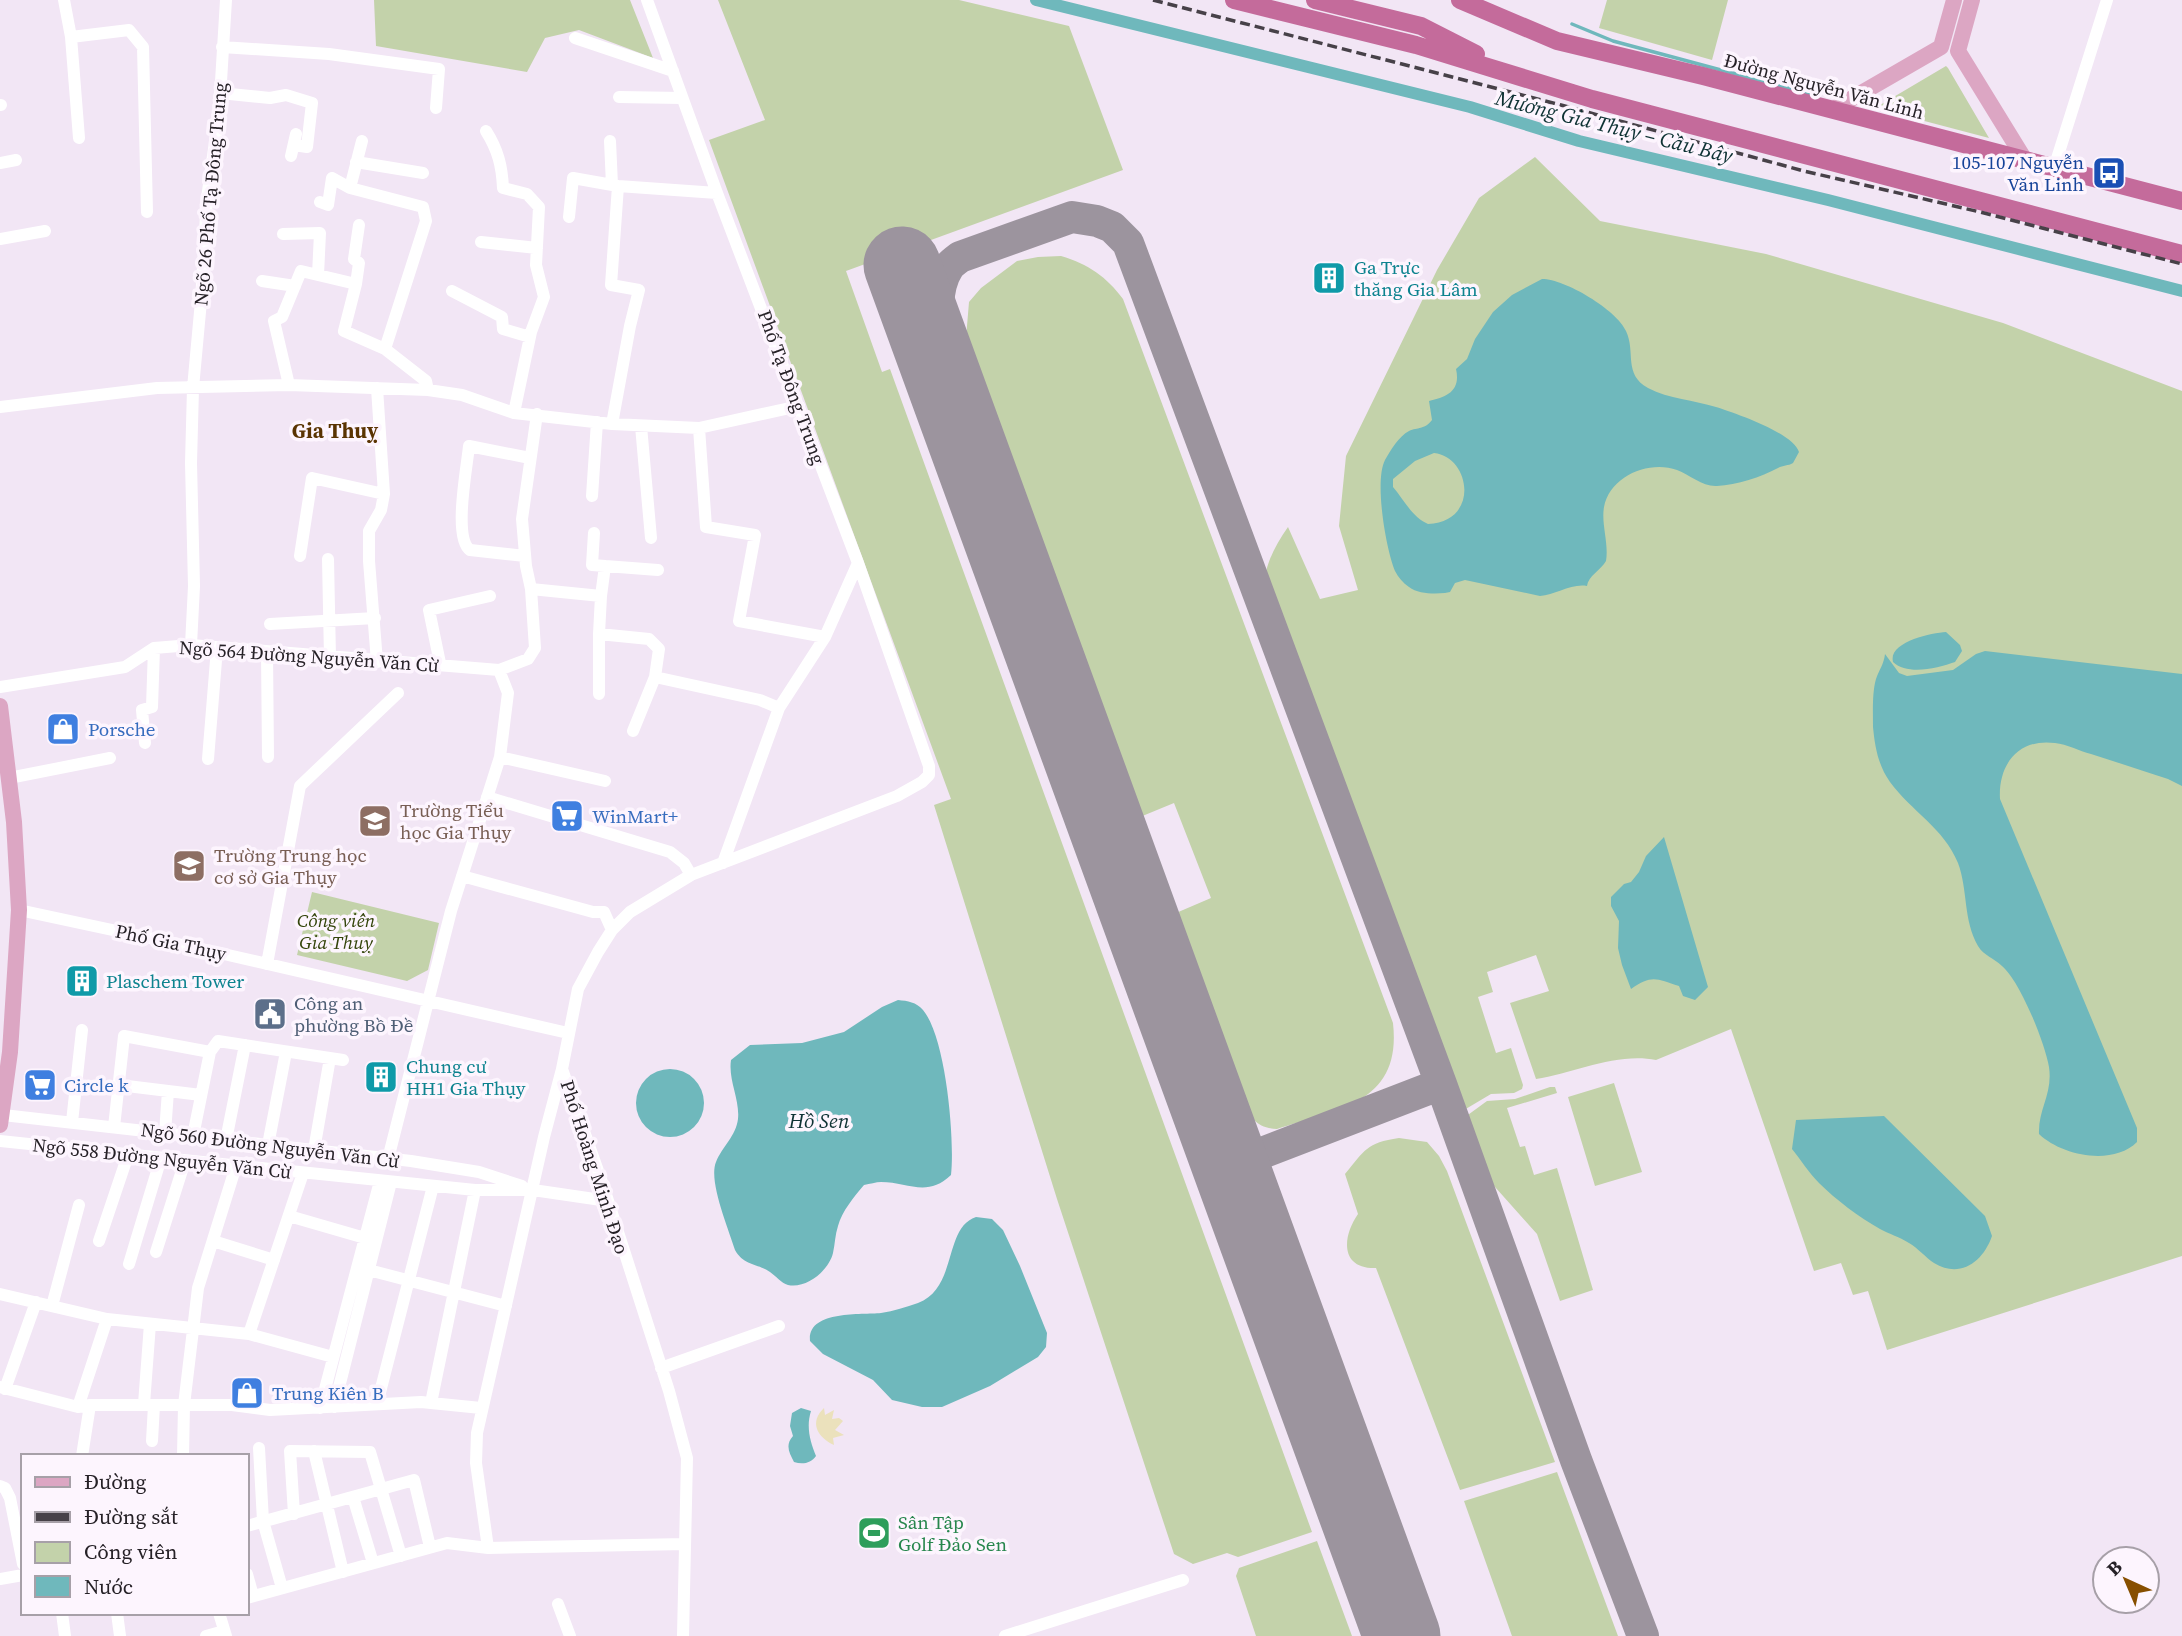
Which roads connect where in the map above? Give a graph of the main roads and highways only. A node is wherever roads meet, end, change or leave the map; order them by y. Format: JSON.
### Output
{"nodes":[{"id":1,"x":1234,"y":0,"type":"edge"},
{"id":2,"x":1315,"y":0,"type":"edge"},
{"id":3,"x":1460,"y":0,"type":"edge"},
{"id":4,"x":1954,"y":0,"type":"edge"},
{"id":5,"x":1972,"y":0,"type":"edge"},
{"id":6,"x":1941,"y":47,"type":"junction"},
{"id":7,"x":1958,"y":51,"type":"junction"},
{"id":8,"x":1520,"y":77,"type":"junction"},
{"id":9,"x":1832,"y":110,"type":"junction"},
{"id":10,"x":2025,"y":160,"type":"junction"},
{"id":11,"x":2182,"y":201,"type":"edge"},
{"id":12,"x":2182,"y":254,"type":"edge"},
{"id":13,"x":0,"y":706,"type":"edge"},
{"id":14,"x":1,"y":1120,"type":"edge"}],
"edges":[{"from":1,"to":8,"type":"highway"},
{"from":2,"to":8,"type":"highway"},
{"from":3,"to":9,"type":"highway","name":"Đường Nguyễn Văn Linh"},
{"from":4,"to":6,"type":"main road"},
{"from":5,"to":7,"type":"main road"},
{"from":6,"to":7,"type":"main road"},
{"from":6,"to":9,"type":"main road"},
{"from":7,"to":10,"type":"main road"},
{"from":8,"to":12,"type":"highway"},
{"from":9,"to":10,"type":"highway","name":"Đường Nguyễn Văn Linh"},
{"from":10,"to":11,"type":"highway","name":"Đường Nguyễn Văn Linh"},
{"from":13,"to":14,"type":"main road"}]}
